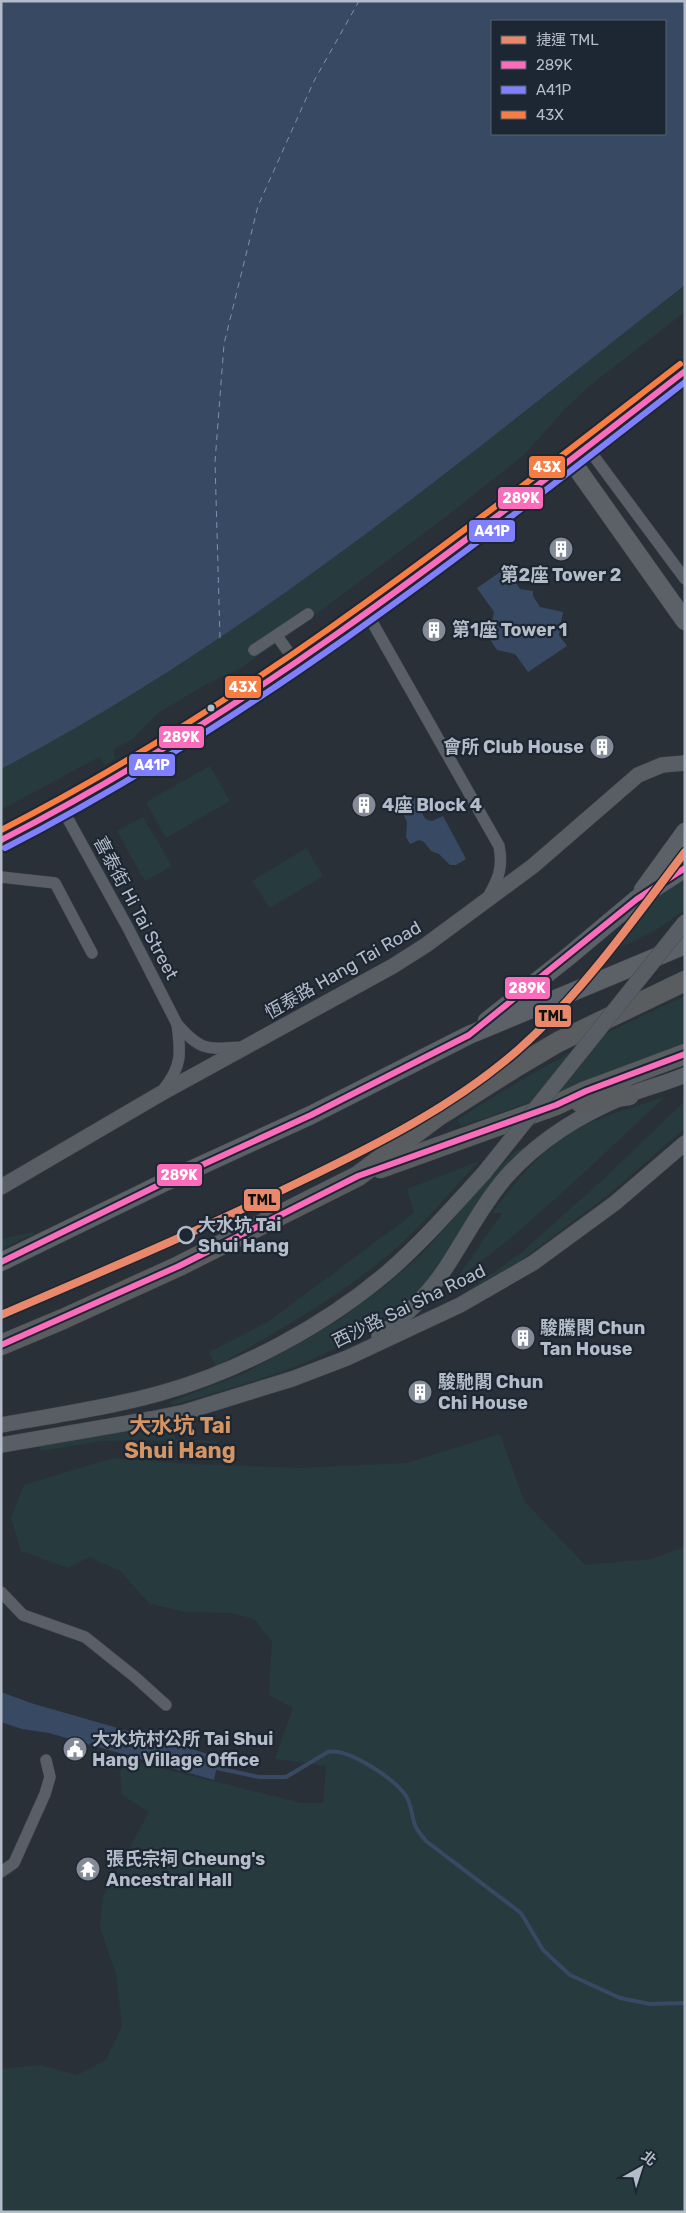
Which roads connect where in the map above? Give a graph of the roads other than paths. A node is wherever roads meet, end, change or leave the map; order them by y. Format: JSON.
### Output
{"nodes":[{"id":1,"x":685,"y":371,"type":"edge"},
{"id":2,"x":587,"y":447,"type":"junction"},
{"id":3,"x":571,"y":460,"type":"junction"},
{"id":4,"x":685,"y":579,"type":"edge"},
{"id":5,"x":366,"y":613,"type":"junction"},
{"id":6,"x":680,"y":613,"type":"edge"},
{"id":7,"x":308,"y":614,"type":"dead end"},
{"id":8,"x":277,"y":636,"type":"junction"},
{"id":9,"x":254,"y":650,"type":"dead end"},
{"id":10,"x":297,"y":664,"type":"junction"},
{"id":11,"x":685,"y":763,"type":"edge"},
{"id":12,"x":63,"y":810,"type":"junction"},
{"id":13,"x":685,"y":832,"type":"edge"},
{"id":14,"x":1,"y":840,"type":"edge"},
{"id":15,"x":685,"y":868,"type":"edge"},
{"id":16,"x":1,"y":877,"type":"edge"},
{"id":17,"x":637,"y":899,"type":"junction"},
{"id":18,"x":484,"y":904,"type":"junction"},
{"id":19,"x":685,"y":922,"type":"edge"},
{"id":20,"x":685,"y":945,"type":"edge"},
{"id":21,"x":92,"y":953,"type":"dead end"},
{"id":22,"x":685,"y":981,"type":"edge"},
{"id":23,"x":177,"y":1024,"type":"junction"},
{"id":24,"x":469,"y":1035,"type":"junction"},
{"id":25,"x":246,"y":1046,"type":"junction"},
{"id":26,"x":685,"y":1054,"type":"edge"},
{"id":27,"x":685,"y":1075,"type":"edge"},
{"id":28,"x":160,"y":1094,"type":"junction"},
{"id":29,"x":629,"y":1095,"type":"junction"},
{"id":30,"x":556,"y":1105,"type":"junction"},
{"id":31,"x":685,"y":1143,"type":"edge"},
{"id":32,"x":358,"y":1176,"type":"junction"},
{"id":33,"x":1,"y":1187,"type":"edge"},
{"id":34,"x":1,"y":1262,"type":"edge"},
{"id":35,"x":1,"y":1345,"type":"edge"},
{"id":36,"x":358,"y":1352,"type":"junction"},
{"id":37,"x":1,"y":1425,"type":"edge"},
{"id":38,"x":1,"y":1445,"type":"edge"},
{"id":39,"x":1,"y":1592,"type":"edge"},
{"id":40,"x":166,"y":1705,"type":"dead end"},
{"id":41,"x":46,"y":1760,"type":"dead end"},
{"id":42,"x":1,"y":1872,"type":"edge"}],
"edges":[{"from":1,"to":2,"type":"main road"},
{"from":2,"to":3,"type":"main road"},
{"from":2,"to":4,"type":"street"},
{"from":3,"to":5,"type":"main road"},
{"from":3,"to":6,"type":"main road"},
{"from":5,"to":10,"type":"main road"},
{"from":5,"to":18,"type":"street"},
{"from":7,"to":8,"type":"street"},
{"from":8,"to":9,"type":"street"},
{"from":8,"to":10,"type":"street"},
{"from":10,"to":12,"type":"main road"},
{"from":11,"to":18,"type":"main road","name":"恆泰路 Hang Tai Road"},
{"from":12,"to":14,"type":"main road"},
{"from":12,"to":23,"type":"street","name":"喜泰街 Hi Tai Street"},
{"from":13,"to":17,"type":"main road"},
{"from":15,"to":17,"type":"main road"},
{"from":16,"to":21,"type":"street"},
{"from":17,"to":24,"type":"main road"},
{"from":18,"to":25,"type":"main road","name":"恆泰路 Hang Tai Road"},
{"from":19,"to":37,"type":"main road","name":"西沙路 Sai Sha Road","bridge":true},
{"from":20,"to":24,"type":"main road"},
{"from":22,"to":32,"type":"highway"},
{"from":23,"to":25,"type":"street","name":"喜泰街 Hi Tai Street"},
{"from":23,"to":28,"type":"street","name":"喜泰街 Hi Tai Street"},
{"from":24,"to":34,"type":"main road"},
{"from":25,"to":28,"type":"main road","name":"恆泰路 Hang Tai Road"},
{"from":26,"to":30,"type":"highway"},
{"from":27,"to":29,"type":"main road"},
{"from":28,"to":33,"type":"main road","name":"恆泰路 Hang Tai Road"},
{"from":29,"to":30,"type":"highway"},
{"from":29,"to":36,"type":"main road"},
{"from":30,"to":32,"type":"highway"},
{"from":31,"to":36,"type":"main road","name":"西沙路 Sai Sha Road"},
{"from":32,"to":35,"type":"highway"},
{"from":36,"to":38,"type":"main road","name":"西沙路 Sai Sha Road"},
{"from":39,"to":40,"type":"street"},
{"from":41,"to":42,"type":"street"}]}
